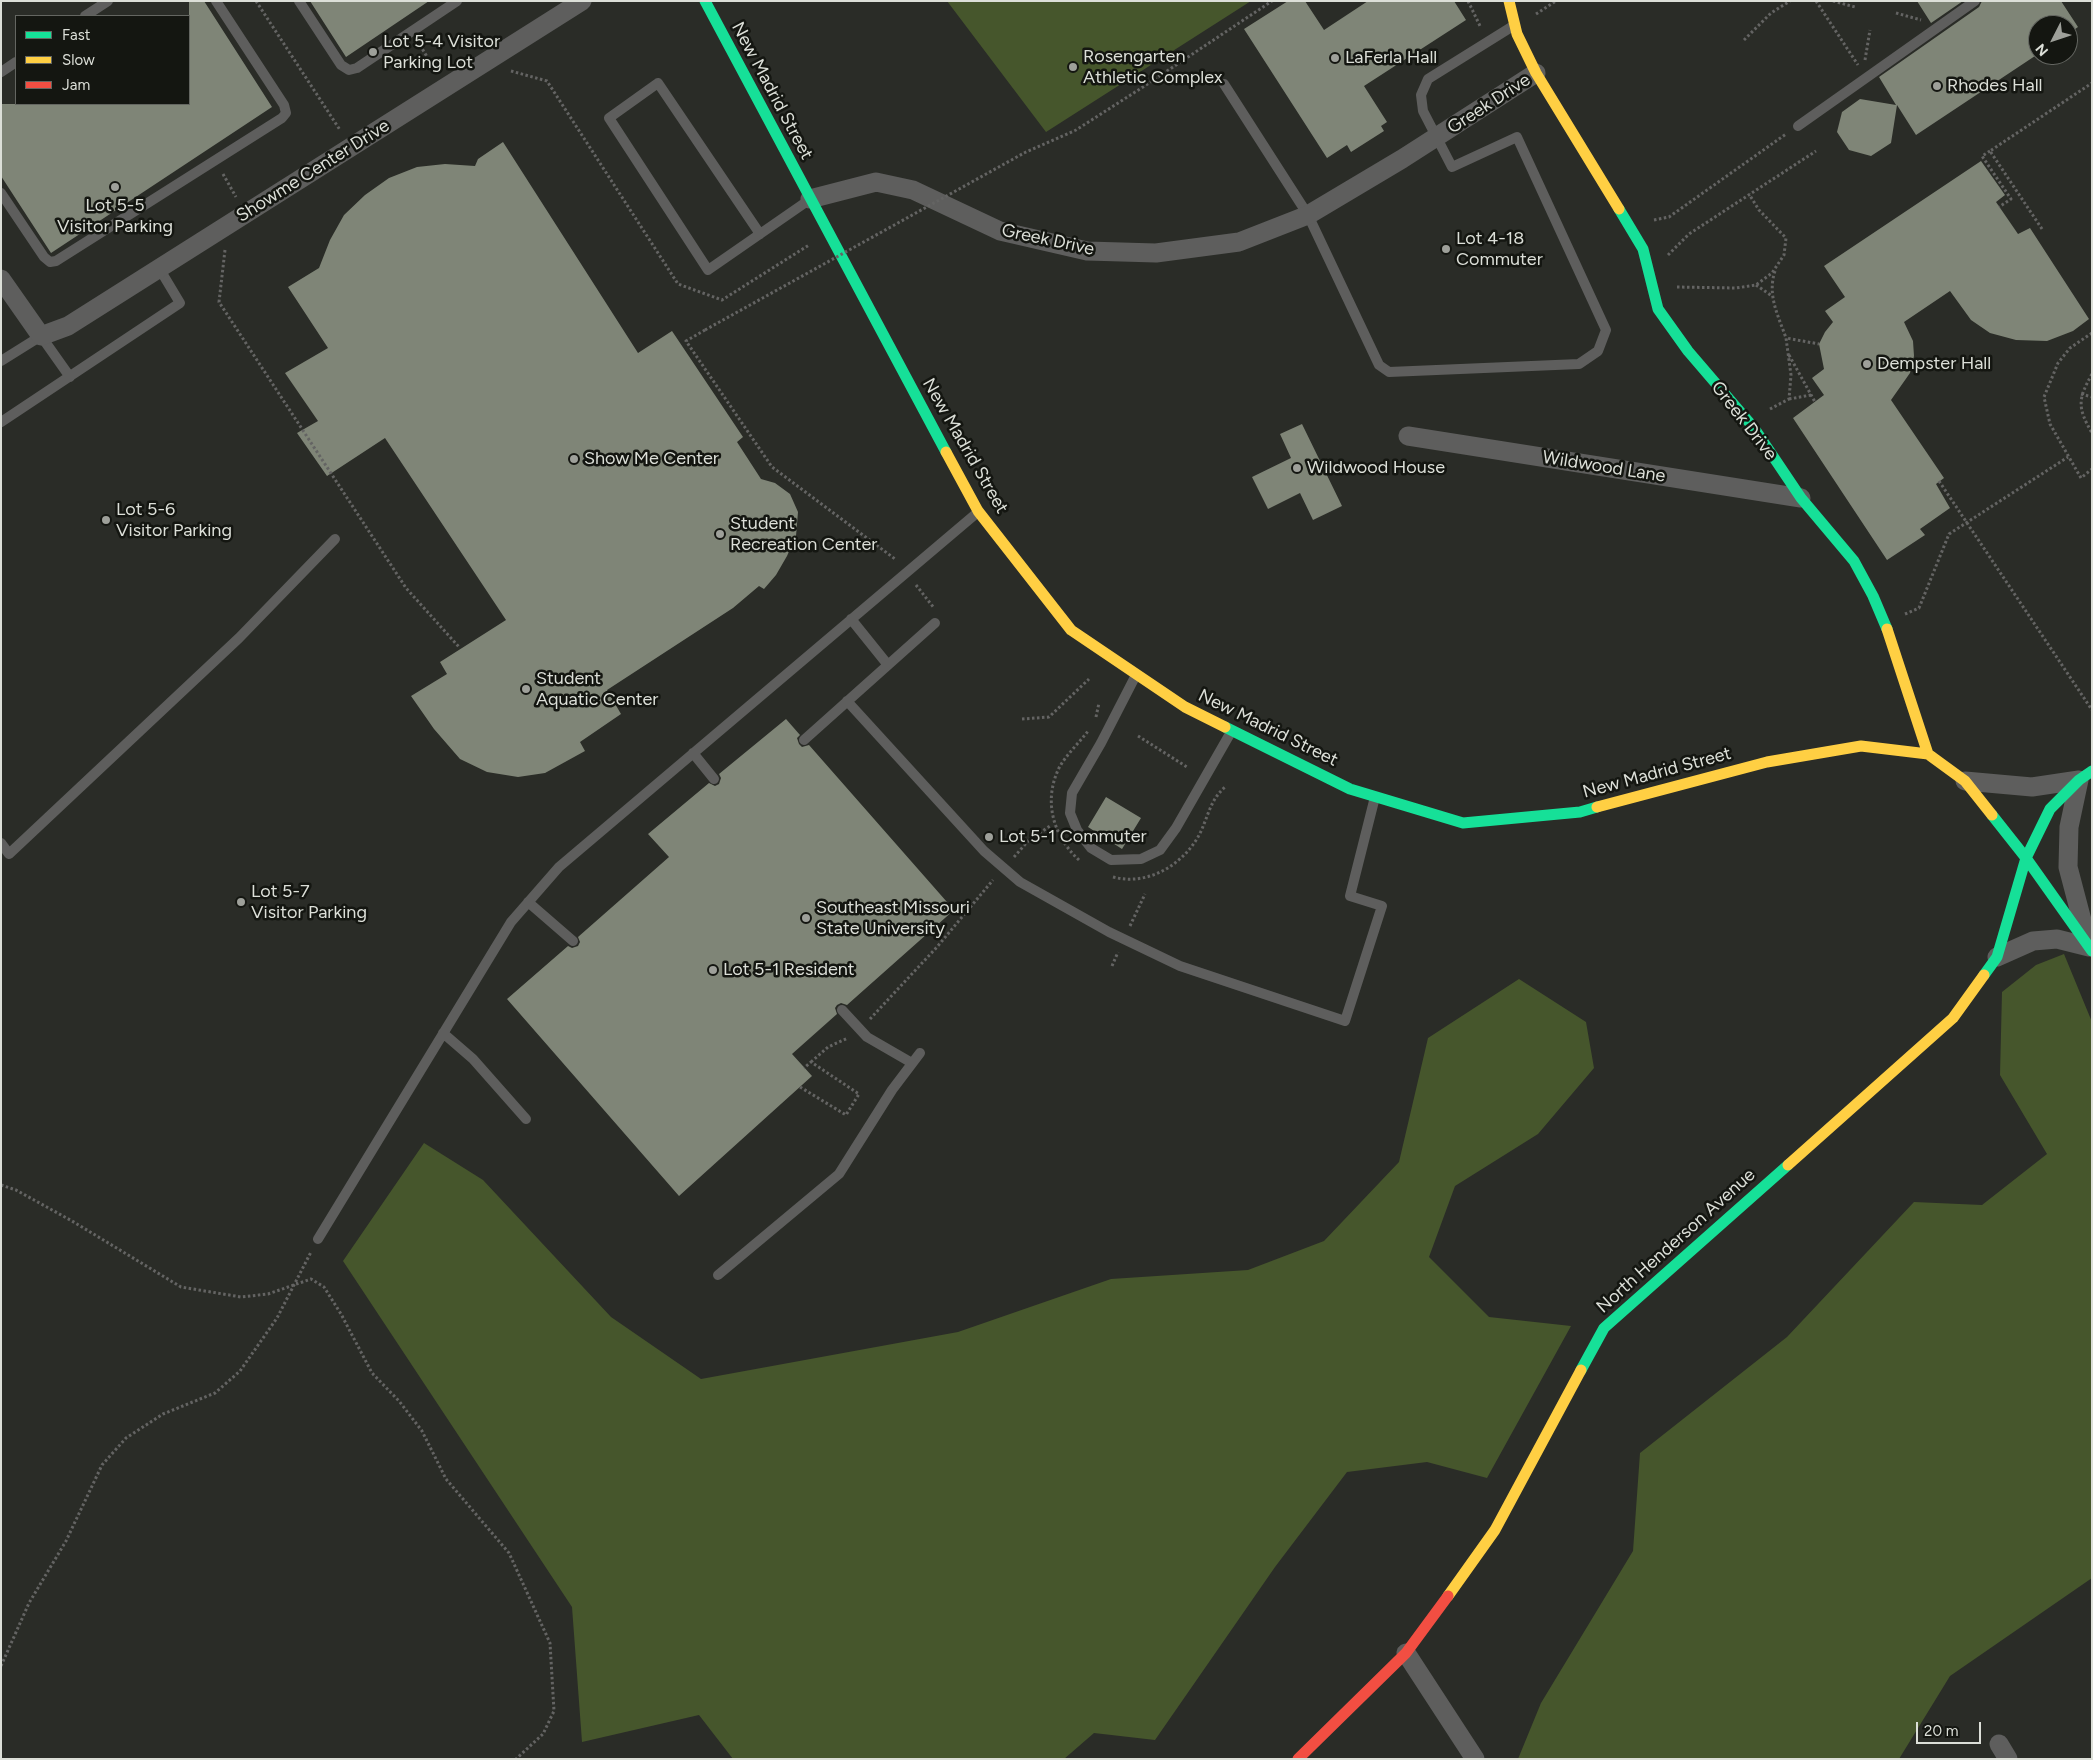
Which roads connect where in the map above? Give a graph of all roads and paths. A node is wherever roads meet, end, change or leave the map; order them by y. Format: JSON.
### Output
{"nodes":[{"id":1,"x":108,"y":1,"type":"edge"},
{"id":2,"x":216,"y":1,"type":"edge"},
{"id":3,"x":256,"y":1,"type":"edge"},
{"id":4,"x":299,"y":1,"type":"edge"},
{"id":5,"x":457,"y":1,"type":"edge"},
{"id":6,"x":582,"y":1,"type":"edge"},
{"id":7,"x":705,"y":1,"type":"edge"},
{"id":8,"x":1272,"y":1,"type":"edge"},
{"id":9,"x":1468,"y":1,"type":"edge"},
{"id":10,"x":1508,"y":1,"type":"edge"},
{"id":11,"x":1556,"y":1,"type":"edge"},
{"id":12,"x":1790,"y":1,"type":"edge"},
{"id":13,"x":1816,"y":1,"type":"edge"},
{"id":14,"x":1833,"y":1,"type":"edge"},
{"id":15,"x":1976,"y":1,"type":"edge"},
{"id":16,"x":1855,"y":7,"type":"dead end"},
{"id":17,"x":87,"y":15,"type":"edge"},
{"id":18,"x":1529,"y":18,"type":"dead end"},
{"id":19,"x":1514,"y":25,"type":"junction"},
{"id":20,"x":1482,"y":29,"type":"dead end"},
{"id":21,"x":1870,"y":30,"type":"dead end"},
{"id":22,"x":412,"y":32,"type":"junction"},
{"id":23,"x":1744,"y":40,"type":"dead end"},
{"id":24,"x":15,"y":63,"type":"edge"},
{"id":25,"x":1,"y":72,"type":"edge"},
{"id":26,"x":1536,"y":73,"type":"junction"},
{"id":27,"x":1865,"y":75,"type":"junction"},
{"id":28,"x":2092,"y":83,"type":"edge"},
{"id":29,"x":1224,"y":84,"type":"dead end"},
{"id":30,"x":445,"y":88,"type":"junction"},
{"id":31,"x":1798,"y":126,"type":"joint"},
{"id":32,"x":1436,"y":137,"type":"junction"},
{"id":33,"x":351,"y":147,"type":"junction"},
{"id":34,"x":1990,"y":151,"type":"junction"},
{"id":35,"x":1816,"y":152,"type":"dead end"},
{"id":36,"x":1,"y":193,"type":"edge"},
{"id":37,"x":1749,"y":194,"type":"junction"},
{"id":38,"x":810,"y":199,"type":"junction"},
{"id":39,"x":1999,"y":207,"type":"dead end"},
{"id":40,"x":1308,"y":215,"type":"junction"},
{"id":41,"x":1651,"y":221,"type":"dead end"},
{"id":42,"x":2042,"y":229,"type":"dead end"},
{"id":43,"x":760,"y":234,"type":"junction"},
{"id":44,"x":230,"y":246,"type":"dead end"},
{"id":45,"x":1666,"y":264,"type":"dead end"},
{"id":46,"x":1777,"y":265,"type":"junction"},
{"id":47,"x":159,"y":268,"type":"junction"},
{"id":48,"x":1,"y":279,"type":"edge"},
{"id":49,"x":1756,"y":285,"type":"junction"},
{"id":50,"x":1677,"y":287,"type":"dead end"},
{"id":51,"x":1772,"y":296,"type":"junction"},
{"id":52,"x":2092,"y":333,"type":"edge"},
{"id":53,"x":41,"y":336,"type":"junction"},
{"id":54,"x":1786,"y":338,"type":"junction"},
{"id":55,"x":1819,"y":344,"type":"dead end"},
{"id":56,"x":1788,"y":352,"type":"junction"},
{"id":57,"x":1,"y":361,"type":"edge"},
{"id":58,"x":2092,"y":374,"type":"edge"},
{"id":59,"x":70,"y":377,"type":"junction"},
{"id":60,"x":2081,"y":394,"type":"junction"},
{"id":61,"x":1811,"y":395,"type":"junction"},
{"id":62,"x":2092,"y":397,"type":"edge"},
{"id":63,"x":1789,"y":399,"type":"junction"},
{"id":64,"x":1815,"y":402,"type":"dead end"},
{"id":65,"x":1764,"y":412,"type":"dead end"},
{"id":66,"x":1,"y":422,"type":"edge"},
{"id":67,"x":2092,"y":433,"type":"edge"},
{"id":68,"x":1408,"y":436,"type":"dead end"},
{"id":69,"x":2068,"y":457,"type":"junction"},
{"id":70,"x":2092,"y":469,"type":"edge"},
{"id":71,"x":1939,"y":481,"type":"dead end"},
{"id":72,"x":1801,"y":498,"type":"junction"},
{"id":73,"x":978,"y":511,"type":"junction"},
{"id":74,"x":1967,"y":523,"type":"junction"},
{"id":75,"x":335,"y":539,"type":"dead end"},
{"id":76,"x":895,"y":559,"type":"dead end"},
{"id":77,"x":916,"y":585,"type":"dead end"},
{"id":78,"x":1900,"y":616,"type":"dead end"},
{"id":79,"x":851,"y":619,"type":"junction"},
{"id":80,"x":935,"y":623,"type":"joint"},
{"id":81,"x":459,"y":647,"type":"dead end"},
{"id":82,"x":888,"y":665,"type":"junction"},
{"id":83,"x":1136,"y":674,"type":"junction"},
{"id":84,"x":1089,"y":679,"type":"dead end"},
{"id":85,"x":847,"y":701,"type":"junction"},
{"id":86,"x":2092,"y":710,"type":"edge"},
{"id":87,"x":1022,"y":719,"type":"dead end"},
{"id":88,"x":1232,"y":730,"type":"junction"},
{"id":89,"x":1138,"y":736,"type":"dead end"},
{"id":90,"x":804,"y":740,"type":"dead end"},
{"id":91,"x":693,"y":753,"type":"junction"},
{"id":92,"x":1928,"y":754,"type":"junction"},
{"id":93,"x":1186,"y":767,"type":"dead end"},
{"id":94,"x":2086,"y":776,"type":"edge"},
{"id":95,"x":714,"y":779,"type":"dead end"},
{"id":96,"x":1966,"y":781,"type":"junction"},
{"id":97,"x":1375,"y":796,"type":"junction"},
{"id":98,"x":1050,"y":826,"type":"dead end"},
{"id":99,"x":1,"y":843,"type":"edge"},
{"id":100,"x":2026,"y":858,"type":"junction"},
{"id":101,"x":1004,"y":868,"type":"junction"},
{"id":102,"x":528,"y":902,"type":"junction"},
{"id":103,"x":573,"y":941,"type":"dead end"},
{"id":104,"x":2091,"y":949,"type":"edge"},
{"id":105,"x":1997,"y":957,"type":"junction"},
{"id":106,"x":842,"y":1010,"type":"dead end"},
{"id":107,"x":860,"y":1028,"type":"junction"},
{"id":108,"x":443,"y":1033,"type":"junction"},
{"id":109,"x":920,"y":1053,"type":"dead end"},
{"id":110,"x":811,"y":1062,"type":"junction"},
{"id":111,"x":912,"y":1064,"type":"junction"},
{"id":112,"x":804,"y":1068,"type":"dead end"},
{"id":113,"x":800,"y":1087,"type":"dead end"},
{"id":114,"x":526,"y":1119,"type":"dead end"},
{"id":115,"x":1,"y":1185,"type":"edge"},
{"id":116,"x":318,"y":1238,"type":"joint"},
{"id":117,"x":718,"y":1276,"type":"dead end"},
{"id":118,"x":295,"y":1284,"type":"junction"},
{"id":119,"x":1406,"y":1653,"type":"junction"},
{"id":120,"x":1,"y":1666,"type":"edge"},
{"id":121,"x":516,"y":1759,"type":"edge"},
{"id":122,"x":1298,"y":1759,"type":"edge"},
{"id":123,"x":1474,"y":1759,"type":"edge"}],
"edges":[{"from":1,"to":17,"type":"lane"},
{"from":2,"to":36,"type":"lane"},
{"from":3,"to":33,"type":"path"},
{"from":4,"to":22,"type":"lane"},
{"from":5,"to":22,"type":"lane"},
{"from":6,"to":30,"type":"street","name":"Showme Center Drive"},
{"from":7,"to":38,"type":"street","name":"New Madrid Street"},
{"from":8,"to":76,"type":"path","bridge":true},
{"from":9,"to":20,"type":"path"},
{"from":10,"to":19,"type":"street"},
{"from":11,"to":18,"type":"path"},
{"from":12,"to":23,"type":"path"},
{"from":13,"to":27,"type":"path"},
{"from":14,"to":16,"type":"path"},
{"from":15,"to":27,"type":"lane"},
{"from":19,"to":26,"type":"street"},
{"from":19,"to":32,"type":"lane"},
{"from":21,"to":27,"type":"path"},
{"from":22,"to":30,"type":"path"},
{"from":24,"to":25,"type":"lane"},
{"from":26,"to":32,"type":"street","name":"Greek Drive"},
{"from":26,"to":72,"type":"street","name":"Greek Drive"},
{"from":27,"to":31,"type":"lane"},
{"from":28,"to":34,"type":"path"},
{"from":29,"to":40,"type":"lane"},
{"from":30,"to":33,"type":"street","name":"Showme Center Drive"},
{"from":31,"to":41,"type":"path"},
{"from":32,"to":40,"type":"street","name":"Greek Drive"},
{"from":32,"to":40,"type":"lane"},
{"from":33,"to":47,"type":"street","name":"Showme Center Drive"},
{"from":34,"to":39,"type":"path"},
{"from":34,"to":42,"type":"path"},
{"from":35,"to":37,"type":"path"},
{"from":37,"to":45,"type":"path"},
{"from":37,"to":46,"type":"path"},
{"from":38,"to":40,"type":"street","name":"Greek Drive"},
{"from":38,"to":43,"type":"lane"},
{"from":38,"to":73,"type":"street","name":"New Madrid Street"},
{"from":43,"to":43,"type":"lane"},
{"from":44,"to":81,"type":"path"},
{"from":46,"to":49,"type":"path"},
{"from":46,"to":51,"type":"path"},
{"from":47,"to":53,"type":"street","name":"Showme Center Drive"},
{"from":47,"to":59,"type":"lane"},
{"from":48,"to":53,"type":"street"},
{"from":49,"to":50,"type":"path"},
{"from":49,"to":51,"type":"path"},
{"from":51,"to":54,"type":"path"},
{"from":52,"to":69,"type":"path"},
{"from":53,"to":57,"type":"lane"},
{"from":53,"to":59,"type":"lane"},
{"from":54,"to":55,"type":"path"},
{"from":54,"to":56,"type":"path"},
{"from":56,"to":61,"type":"path"},
{"from":56,"to":63,"type":"path"},
{"from":58,"to":60,"type":"path"},
{"from":59,"to":66,"type":"lane"},
{"from":60,"to":62,"type":"path"},
{"from":60,"to":67,"type":"path"},
{"from":61,"to":63,"type":"path"},
{"from":61,"to":64,"type":"path"},
{"from":63,"to":65,"type":"path"},
{"from":68,"to":72,"type":"street","name":"Wildwood Lane"},
{"from":69,"to":70,"type":"path"},
{"from":69,"to":74,"type":"path"},
{"from":71,"to":74,"type":"path"},
{"from":72,"to":92,"type":"street","name":"Greek Drive"},
{"from":73,"to":79,"type":"lane"},
{"from":73,"to":83,"type":"street","name":"New Madrid Street"},
{"from":74,"to":78,"type":"path"},
{"from":74,"to":86,"type":"path"},
{"from":75,"to":99,"type":"lane"},
{"from":77,"to":80,"type":"path"},
{"from":79,"to":82,"type":"lane"},
{"from":79,"to":91,"type":"lane"},
{"from":80,"to":82,"type":"lane"},
{"from":82,"to":85,"type":"lane"},
{"from":83,"to":88,"type":"street","name":"New Madrid Street"},
{"from":83,"to":88,"type":"lane"},
{"from":84,"to":87,"type":"path"},
{"from":85,"to":90,"type":"lane"},
{"from":85,"to":101,"type":"lane"},
{"from":88,"to":97,"type":"street","name":"New Madrid Street"},
{"from":89,"to":93,"type":"path"},
{"from":91,"to":95,"type":"lane"},
{"from":91,"to":102,"type":"lane"},
{"from":92,"to":96,"type":"street","name":"New Madrid Street"},
{"from":92,"to":97,"type":"street","name":"New Madrid Street"},
{"from":94,"to":96,"type":"street"},
{"from":94,"to":100,"type":"street","name":"North Henderson Avenue"},
{"from":94,"to":104,"type":"street"},
{"from":96,"to":100,"type":"street","name":"New Madrid Street"},
{"from":97,"to":101,"type":"lane"},
{"from":98,"to":101,"type":"path"},
{"from":100,"to":104,"type":"street","name":"New Madrid Street"},
{"from":100,"to":105,"type":"street","name":"North Henderson Avenue"},
{"from":101,"to":107,"type":"path"},
{"from":102,"to":103,"type":"lane"},
{"from":102,"to":108,"type":"lane"},
{"from":104,"to":105,"type":"street"},
{"from":105,"to":119,"type":"street","name":"North Henderson Avenue"},
{"from":106,"to":107,"type":"lane"},
{"from":107,"to":110,"type":"path"},
{"from":107,"to":111,"type":"lane"},
{"from":108,"to":114,"type":"lane"},
{"from":108,"to":116,"type":"lane"},
{"from":109,"to":111,"type":"lane"},
{"from":110,"to":112,"type":"path"},
{"from":110,"to":113,"type":"path"},
{"from":111,"to":117,"type":"lane"},
{"from":115,"to":118,"type":"path"},
{"from":116,"to":118,"type":"path"},
{"from":118,"to":120,"type":"path"},
{"from":118,"to":121,"type":"path"},
{"from":119,"to":122,"type":"street","name":"North Henderson Avenue"},
{"from":119,"to":123,"type":"street"}]}
